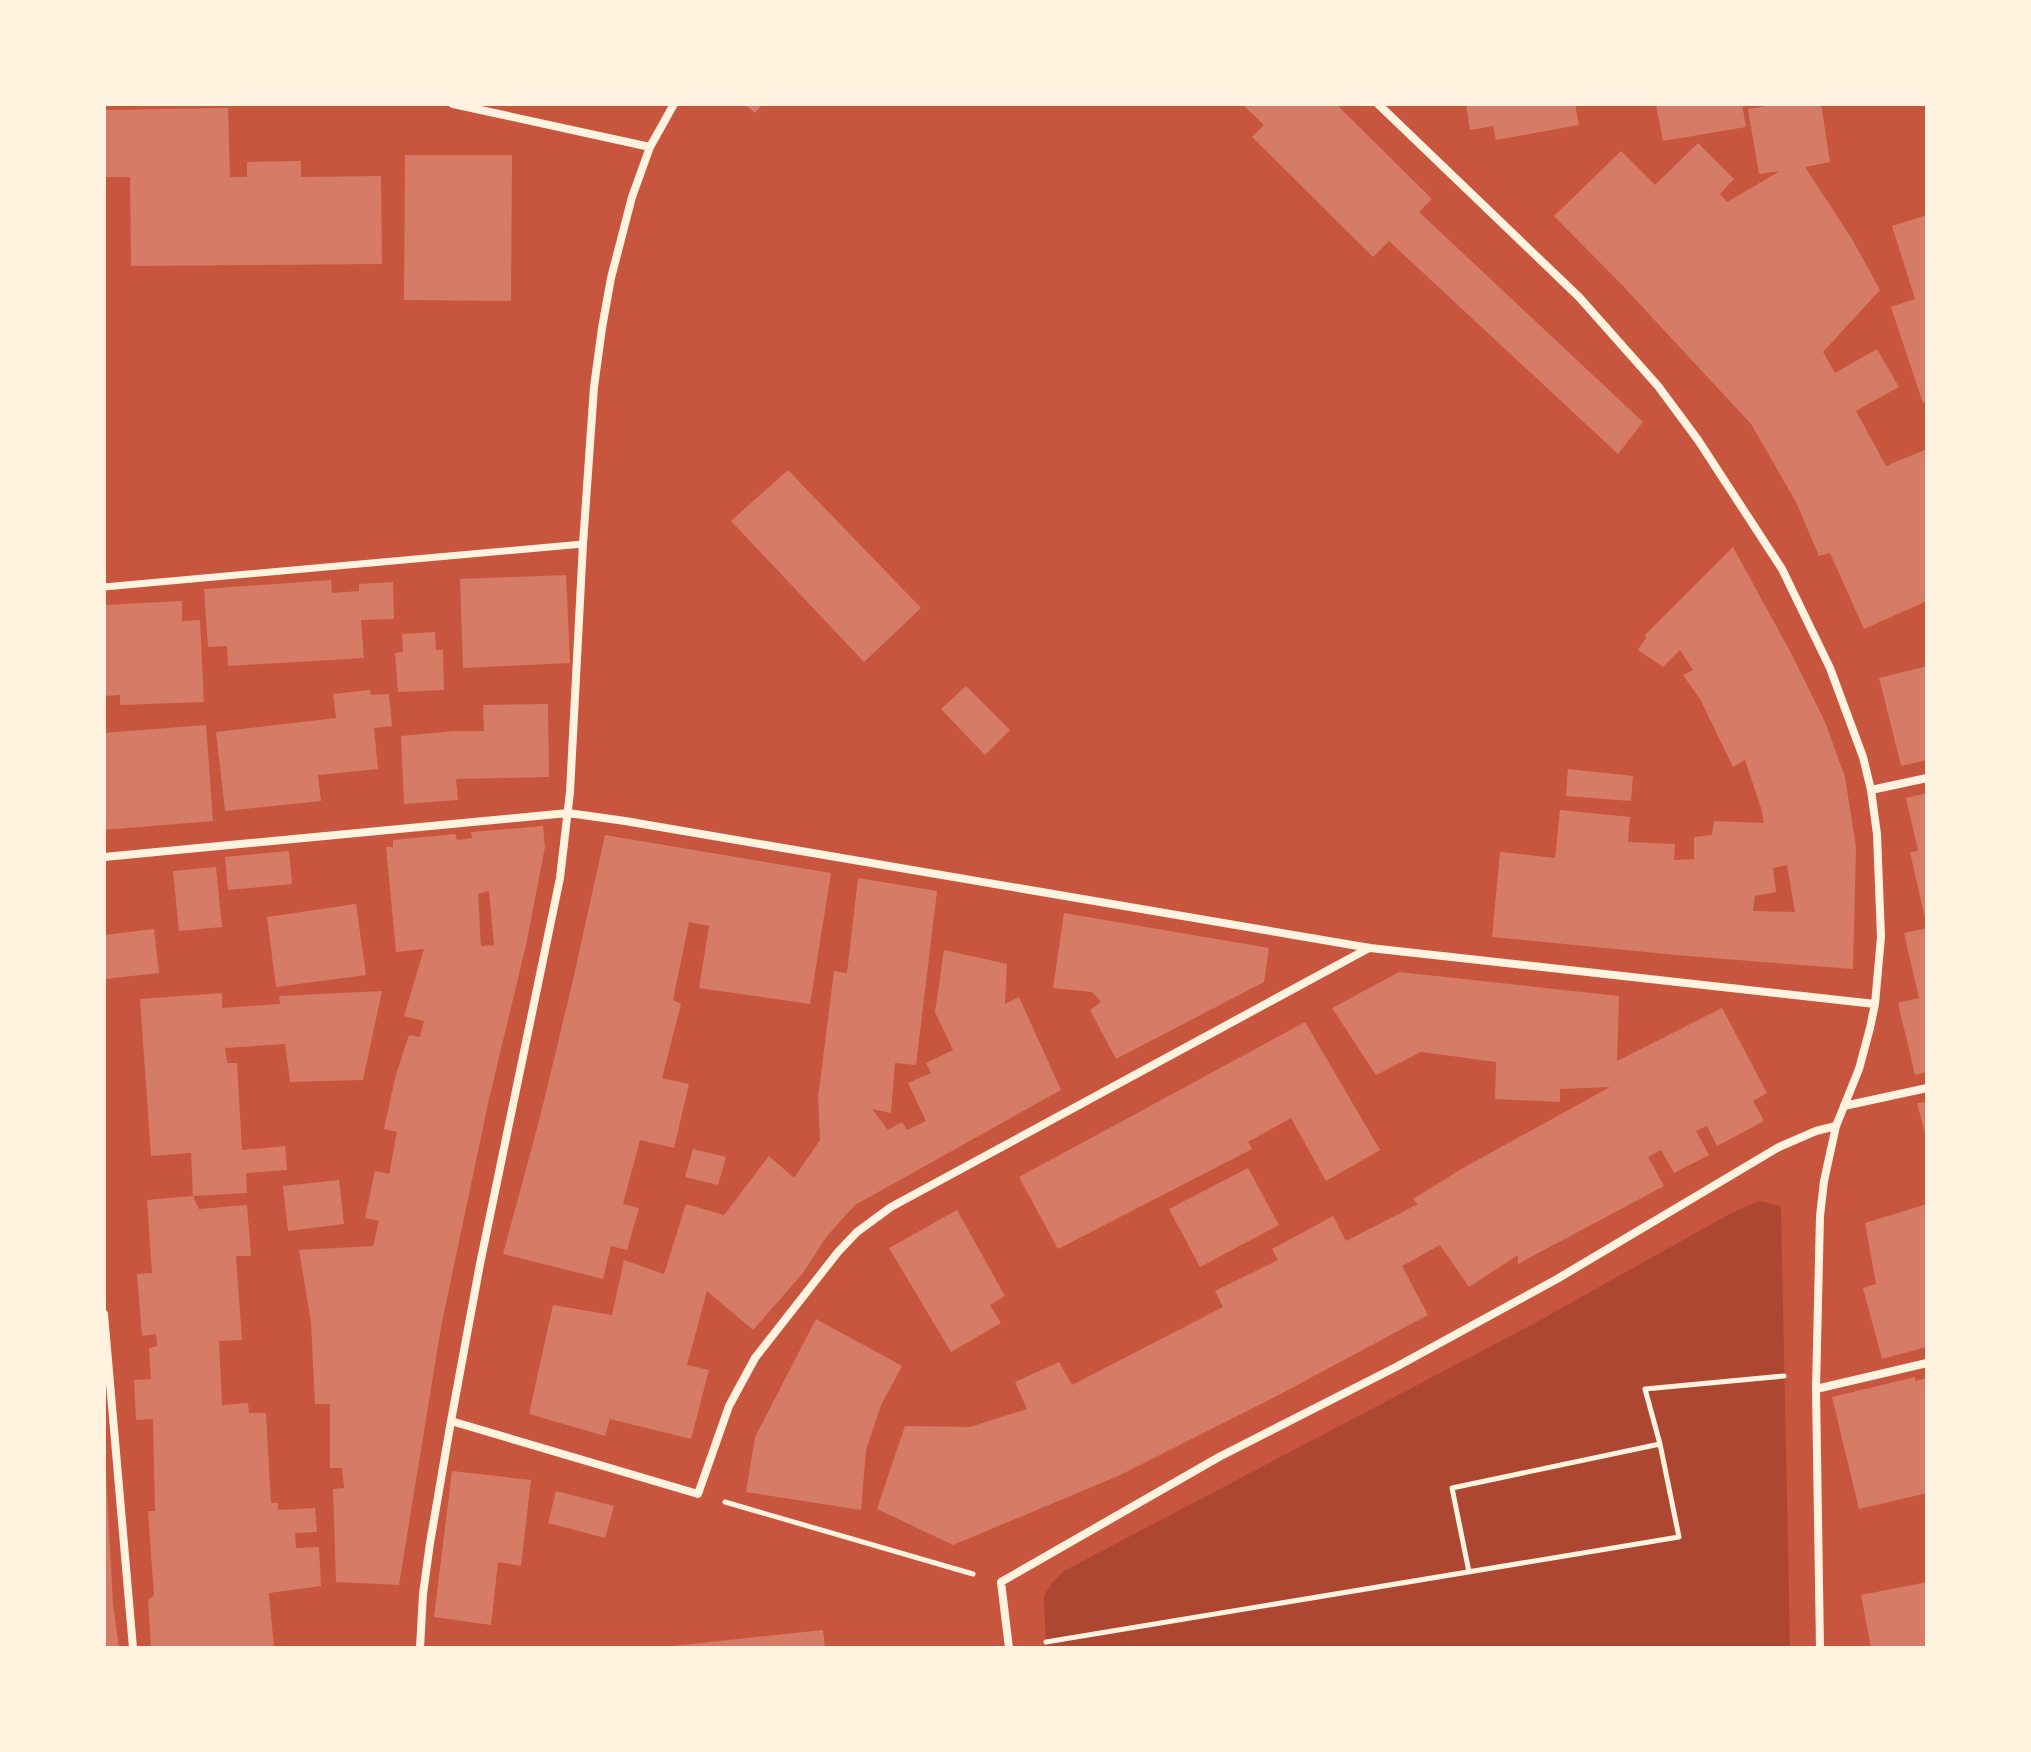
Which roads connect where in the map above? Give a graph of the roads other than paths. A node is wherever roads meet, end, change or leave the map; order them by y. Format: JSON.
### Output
{"nodes":[{"id":1,"x":453,"y":104,"type":"edge"},
{"id":2,"x":674,"y":104,"type":"edge"},
{"id":3,"x":1378,"y":104,"type":"edge"},
{"id":4,"x":650,"y":147,"type":"junction"},
{"id":5,"x":583,"y":544,"type":"junction"},
{"id":6,"x":104,"y":587,"type":"edge"},
{"id":7,"x":1927,"y":778,"type":"edge"},
{"id":8,"x":1871,"y":790,"type":"junction"},
{"id":9,"x":568,"y":813,"type":"junction"},
{"id":10,"x":104,"y":857,"type":"edge"},
{"id":11,"x":1370,"y":948,"type":"junction"},
{"id":12,"x":1875,"y":1004,"type":"junction"},
{"id":13,"x":1927,"y":1088,"type":"edge"},
{"id":14,"x":1844,"y":1106,"type":"junction"},
{"id":15,"x":1836,"y":1126,"type":"junction"},
{"id":16,"x":104,"y":1314,"type":"edge"},
{"id":17,"x":1927,"y":1363,"type":"edge"},
{"id":18,"x":1816,"y":1389,"type":"junction"},
{"id":19,"x":451,"y":1421,"type":"junction"},
{"id":20,"x":133,"y":1648,"type":"edge"},
{"id":21,"x":420,"y":1648,"type":"edge"},
{"id":22,"x":1009,"y":1648,"type":"edge"},
{"id":23,"x":1820,"y":1648,"type":"edge"}],
"edges":[{"from":1,"to":4,"type":"street"},
{"from":2,"to":4,"type":"street"},
{"from":3,"to":8,"type":"street"},
{"from":4,"to":5,"type":"street"},
{"from":5,"to":6,"type":"street"},
{"from":5,"to":9,"type":"street"},
{"from":7,"to":8,"type":"street"},
{"from":8,"to":12,"type":"street"},
{"from":9,"to":10,"type":"street"},
{"from":9,"to":11,"type":"street"},
{"from":9,"to":19,"type":"street"},
{"from":11,"to":12,"type":"street"},
{"from":11,"to":19,"type":"street"},
{"from":12,"to":14,"type":"street"},
{"from":13,"to":14,"type":"street"},
{"from":14,"to":15,"type":"street"},
{"from":15,"to":18,"type":"street"},
{"from":15,"to":22,"type":"street"},
{"from":16,"to":20,"type":"street"},
{"from":17,"to":18,"type":"street"},
{"from":18,"to":23,"type":"street"},
{"from":19,"to":21,"type":"street"}]}
